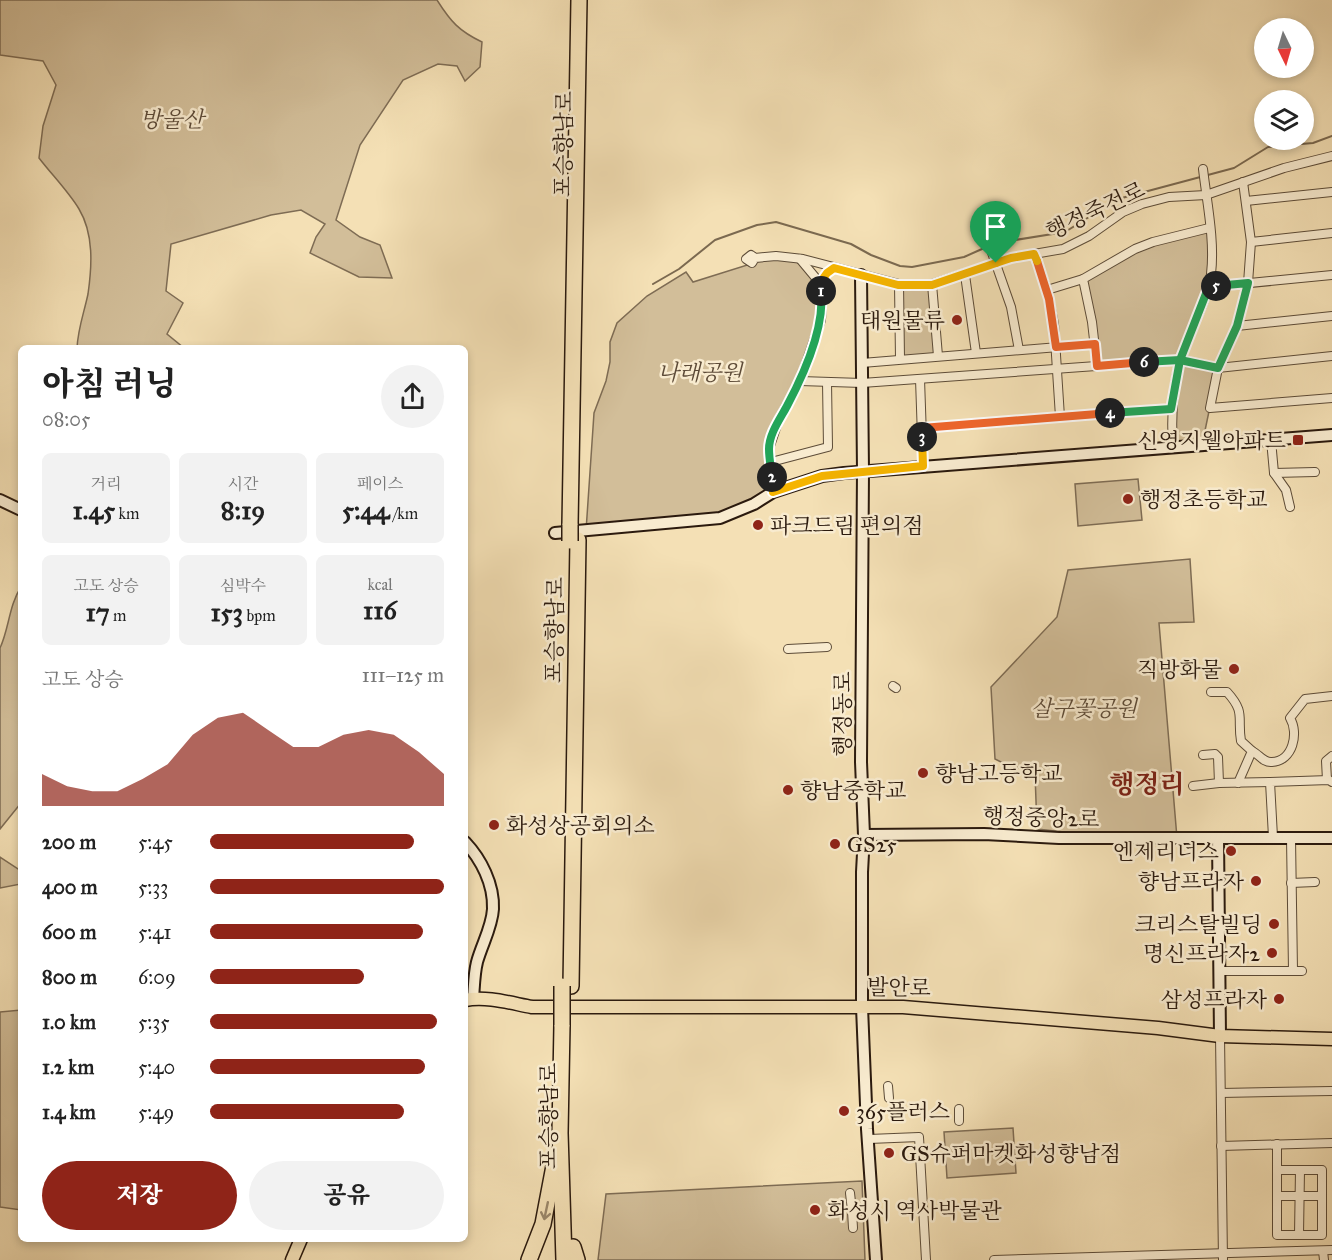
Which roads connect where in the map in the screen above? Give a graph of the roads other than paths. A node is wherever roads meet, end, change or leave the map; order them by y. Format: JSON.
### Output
{"nodes":[{"id":1,"x":579,"y":0,"type":"edge"},
{"id":2,"x":588,"y":0,"type":"edge"},
{"id":3,"x":1332,"y":156,"type":"edge"},
{"id":4,"x":1203,"y":174,"type":"dead end"},
{"id":5,"x":1244,"y":182,"type":"junction"},
{"id":6,"x":1332,"y":192,"type":"edge"},
{"id":7,"x":1206,"y":195,"type":"junction"},
{"id":8,"x":1246,"y":201,"type":"junction"},
{"id":9,"x":1209,"y":228,"type":"junction"},
{"id":10,"x":984,"y":230,"type":"dead end"},
{"id":11,"x":1332,"y":233,"type":"edge"},
{"id":12,"x":1251,"y":242,"type":"junction"},
{"id":13,"x":1034,"y":254,"type":"junction"},
{"id":14,"x":755,"y":258,"type":"dead end"},
{"id":15,"x":799,"y":259,"type":"junction"},
{"id":16,"x":996,"y":263,"type":"junction"},
{"id":17,"x":834,"y":268,"type":"junction"},
{"id":18,"x":861,"y":275,"type":"junction"},
{"id":19,"x":965,"y":275,"type":"junction"},
{"id":20,"x":1332,"y":275,"type":"edge"},
{"id":21,"x":1083,"y":279,"type":"junction"},
{"id":22,"x":820,"y":283,"type":"junction"},
{"id":23,"x":1248,"y":283,"type":"junction"},
{"id":24,"x":898,"y":285,"type":"junction"},
{"id":25,"x":932,"y":285,"type":"junction"},
{"id":26,"x":1209,"y":286,"type":"junction"},
{"id":27,"x":1047,"y":290,"type":"junction"},
{"id":28,"x":1332,"y":316,"type":"edge"},
{"id":29,"x":1237,"y":326,"type":"junction"},
{"id":30,"x":1095,"y":344,"type":"junction"},
{"id":31,"x":1056,"y":347,"type":"junction"},
{"id":32,"x":1019,"y":350,"type":"junction"},
{"id":33,"x":976,"y":353,"type":"junction"},
{"id":34,"x":938,"y":356,"type":"junction"},
{"id":35,"x":1332,"y":356,"type":"edge"},
{"id":36,"x":900,"y":359,"type":"junction"},
{"id":37,"x":1180,"y":360,"type":"junction"},
{"id":38,"x":862,"y":363,"type":"junction"},
{"id":39,"x":1097,"y":366,"type":"junction"},
{"id":40,"x":1218,"y":368,"type":"junction"},
{"id":41,"x":1058,"y":369,"type":"junction"},
{"id":42,"x":920,"y":379,"type":"junction"},
{"id":43,"x":800,"y":381,"type":"junction"},
{"id":44,"x":827,"y":382,"type":"junction"},
{"id":45,"x":862,"y":383,"type":"junction"},
{"id":46,"x":1332,"y":398,"type":"edge"},
{"id":47,"x":1171,"y":409,"type":"junction"},
{"id":48,"x":1060,"y":417,"type":"junction"},
{"id":49,"x":922,"y":428,"type":"junction"},
{"id":50,"x":1332,"y":435,"type":"edge"},
{"id":51,"x":1270,"y":440,"type":"junction"},
{"id":52,"x":1173,"y":447,"type":"junction"},
{"id":53,"x":771,"y":462,"type":"junction"},
{"id":54,"x":923,"y":466,"type":"junction"},
{"id":55,"x":863,"y":471,"type":"junction"},
{"id":56,"x":1315,"y":472,"type":"dead end"},
{"id":57,"x":1274,"y":473,"type":"junction"},
{"id":58,"x":773,"y":492,"type":"junction"},
{"id":59,"x":0,"y":500,"type":"edge"},
{"id":60,"x":1290,"y":507,"type":"dead end"},
{"id":61,"x":18,"y":509,"type":"edge"},
{"id":62,"x":555,"y":533,"type":"dead end"},
{"id":63,"x":574,"y":533,"type":"junction"},
{"id":64,"x":826,"y":647,"type":"dead end"},
{"id":65,"x":788,"y":649,"type":"dead end"},
{"id":66,"x":1211,"y":692,"type":"dead end"},
{"id":67,"x":1332,"y":696,"type":"edge"},
{"id":68,"x":1252,"y":751,"type":"junction"},
{"id":69,"x":1203,"y":755,"type":"dead end"},
{"id":70,"x":1332,"y":756,"type":"edge"},
{"id":71,"x":1329,"y":781,"type":"edge"},
{"id":72,"x":1270,"y":782,"type":"junction"},
{"id":73,"x":1219,"y":783,"type":"junction"},
{"id":74,"x":1238,"y":783,"type":"junction"},
{"id":75,"x":1193,"y":786,"type":"dead end"},
{"id":76,"x":864,"y":835,"type":"junction"},
{"id":77,"x":1273,"y":837,"type":"junction"},
{"id":78,"x":1218,"y":838,"type":"junction"},
{"id":79,"x":1291,"y":838,"type":"junction"},
{"id":80,"x":1332,"y":838,"type":"edge"},
{"id":81,"x":468,"y":845,"type":"edge"},
{"id":82,"x":1293,"y":879,"type":"junction"},
{"id":83,"x":1315,"y":882,"type":"dead end"},
{"id":84,"x":1292,"y":923,"type":"junction"},
{"id":85,"x":1302,"y":923,"type":"dead end"},
{"id":86,"x":1292,"y":935,"type":"junction"},
{"id":87,"x":1302,"y":943,"type":"dead end"},
{"id":88,"x":1220,"y":971,"type":"junction"},
{"id":89,"x":1293,"y":971,"type":"junction"},
{"id":90,"x":1302,"y":971,"type":"dead end"},
{"id":91,"x":469,"y":1000,"type":"edge"},
{"id":92,"x":862,"y":1007,"type":"junction"},
{"id":93,"x":566,"y":1025,"type":"junction"},
{"id":94,"x":1220,"y":1036,"type":"junction"},
{"id":95,"x":1332,"y":1039,"type":"edge"},
{"id":96,"x":888,"y":1086,"type":"dead end"},
{"id":97,"x":1332,"y":1091,"type":"edge"},
{"id":98,"x":1221,"y":1093,"type":"junction"},
{"id":99,"x":889,"y":1098,"type":"dead end"},
{"id":100,"x":959,"y":1109,"type":"dead end"},
{"id":101,"x":959,"y":1121,"type":"dead end"},
{"id":102,"x":560,"y":1133,"type":"junction"},
{"id":103,"x":868,"y":1139,"type":"junction"},
{"id":104,"x":1332,"y":1143,"type":"edge"},
{"id":105,"x":1277,"y":1144,"type":"junction"},
{"id":106,"x":1221,"y":1146,"type":"junction"},
{"id":107,"x":1277,"y":1170,"type":"junction"},
{"id":108,"x":1300,"y":1170,"type":"junction"},
{"id":109,"x":850,"y":1193,"type":"dead end"},
{"id":110,"x":1277,"y":1196,"type":"junction"},
{"id":111,"x":1299,"y":1196,"type":"junction"},
{"id":112,"x":1322,"y":1196,"type":"junction"},
{"id":113,"x":852,"y":1211,"type":"junction"},
{"id":114,"x":873,"y":1211,"type":"junction"},
{"id":115,"x":853,"y":1228,"type":"dead end"},
{"id":116,"x":1299,"y":1235,"type":"junction"},
{"id":117,"x":300,"y":1242,"type":"edge"},
{"id":118,"x":1328,"y":1250,"type":"edge"},
{"id":119,"x":574,"y":1256,"type":"edge"},
{"id":120,"x":1223,"y":1257,"type":"edge"},
{"id":121,"x":292,"y":1260,"type":"edge"},
{"id":122,"x":529,"y":1260,"type":"edge"},
{"id":123,"x":564,"y":1260,"type":"edge"},
{"id":124,"x":876,"y":1260,"type":"edge"},
{"id":125,"x":926,"y":1260,"type":"edge"},
{"id":126,"x":994,"y":1260,"type":"edge"},
{"id":127,"x":1324,"y":1260,"type":"edge"}],
"edges":[{"from":1,"to":63,"type":"highway","name":"포승향남로"},
{"from":2,"to":63,"type":"highway","name":"포승향남로"},
{"from":3,"to":5,"type":"street","name":"행정죽전로"},
{"from":4,"to":7,"type":"street"},
{"from":5,"to":7,"type":"street","name":"행정죽전로"},
{"from":5,"to":8,"type":"street"},
{"from":6,"to":8,"type":"street"},
{"from":7,"to":9,"type":"street"},
{"from":7,"to":13,"type":"street","name":"행정죽전로"},
{"from":8,"to":12,"type":"street"},
{"from":9,"to":21,"type":"street"},
{"from":9,"to":26,"type":"street"},
{"from":10,"to":16,"type":"street"},
{"from":11,"to":12,"type":"street"},
{"from":12,"to":23,"type":"street"},
{"from":13,"to":16,"type":"street","name":"행정죽전로"},
{"from":13,"to":27,"type":"street"},
{"from":14,"to":15,"type":"street","name":"행정죽전로"},
{"from":15,"to":17,"type":"street","name":"행정죽전로"},
{"from":15,"to":22,"type":"street"},
{"from":16,"to":19,"type":"street","name":"행정죽전로"},
{"from":16,"to":32,"type":"street"},
{"from":17,"to":18,"type":"street","name":"행정죽전로"},
{"from":17,"to":22,"type":"street"},
{"from":18,"to":24,"type":"street","name":"행정죽전로"},
{"from":18,"to":38,"type":"street","name":"행정동로"},
{"from":19,"to":25,"type":"street","name":"행정죽전로"},
{"from":19,"to":33,"type":"street"},
{"from":20,"to":23,"type":"street"},
{"from":21,"to":27,"type":"street"},
{"from":21,"to":30,"type":"street"},
{"from":22,"to":43,"type":"street"},
{"from":23,"to":26,"type":"street"},
{"from":23,"to":29,"type":"street"},
{"from":24,"to":25,"type":"street","name":"행정죽전로"},
{"from":24,"to":36,"type":"street"},
{"from":25,"to":34,"type":"street"},
{"from":26,"to":37,"type":"street"},
{"from":27,"to":31,"type":"street"},
{"from":28,"to":29,"type":"street"},
{"from":29,"to":40,"type":"street"},
{"from":30,"to":31,"type":"street"},
{"from":30,"to":39,"type":"street"},
{"from":31,"to":32,"type":"street"},
{"from":31,"to":41,"type":"street"},
{"from":32,"to":33,"type":"street"},
{"from":33,"to":34,"type":"street"},
{"from":34,"to":36,"type":"street"},
{"from":35,"to":40,"type":"street"},
{"from":36,"to":38,"type":"street"},
{"from":37,"to":39,"type":"street"},
{"from":37,"to":40,"type":"street"},
{"from":37,"to":47,"type":"street"},
{"from":38,"to":45,"type":"street","name":"행정동로"},
{"from":39,"to":41,"type":"street"},
{"from":40,"to":46,"type":"street"},
{"from":41,"to":42,"type":"street"},
{"from":41,"to":48,"type":"street"},
{"from":42,"to":45,"type":"street"},
{"from":42,"to":49,"type":"street"},
{"from":43,"to":44,"type":"street"},
{"from":43,"to":53,"type":"street"},
{"from":44,"to":45,"type":"street"},
{"from":44,"to":53,"type":"street"},
{"from":45,"to":55,"type":"street","name":"행정동로"},
{"from":47,"to":48,"type":"street"},
{"from":47,"to":52,"type":"street"},
{"from":48,"to":49,"type":"street"},
{"from":49,"to":54,"type":"street"},
{"from":50,"to":51,"type":"street"},
{"from":51,"to":52,"type":"street"},
{"from":51,"to":57,"type":"street"},
{"from":52,"to":54,"type":"street"},
{"from":53,"to":58,"type":"street"},
{"from":54,"to":55,"type":"street"},
{"from":55,"to":58,"type":"street"},
{"from":55,"to":76,"type":"street","name":"행정동로"},
{"from":56,"to":57,"type":"street"},
{"from":57,"to":60,"type":"street"},
{"from":58,"to":62,"type":"street"},
{"from":59,"to":61,"type":"street"},
{"from":63,"to":93,"type":"highway","name":"포승향남로"},
{"from":64,"to":65,"type":"street"},
{"from":66,"to":68,"type":"street"},
{"from":67,"to":68,"type":"street"},
{"from":68,"to":74,"type":"street"},
{"from":69,"to":73,"type":"street"},
{"from":70,"to":71,"type":"street"},
{"from":71,"to":72,"type":"street"},
{"from":72,"to":74,"type":"street"},
{"from":72,"to":77,"type":"street"},
{"from":73,"to":74,"type":"street"},
{"from":73,"to":75,"type":"street"},
{"from":76,"to":78,"type":"street","name":"행정중앙2로"},
{"from":76,"to":92,"type":"street","name":"행정동로"},
{"from":77,"to":78,"type":"street","name":"행정중앙2로"},
{"from":77,"to":79,"type":"street","name":"행정중앙2로"},
{"from":78,"to":88,"type":"street"},
{"from":79,"to":80,"type":"street","name":"행정중앙2로"},
{"from":79,"to":82,"type":"street"},
{"from":81,"to":91,"type":"street"},
{"from":82,"to":83,"type":"street"},
{"from":82,"to":84,"type":"street"},
{"from":84,"to":85,"type":"street"},
{"from":84,"to":86,"type":"street"},
{"from":86,"to":87,"type":"street"},
{"from":86,"to":89,"type":"street"},
{"from":88,"to":89,"type":"street"},
{"from":88,"to":94,"type":"street"},
{"from":89,"to":90,"type":"street"},
{"from":91,"to":92,"type":"main road","name":"발안로"},
{"from":92,"to":94,"type":"main road","name":"발안로"},
{"from":92,"to":103,"type":"street","name":"행정동로"},
{"from":93,"to":102,"type":"highway","name":"포승향남로"},
{"from":93,"to":119,"type":"highway","name":"포승향남로"},
{"from":94,"to":95,"type":"main road","name":"발안로"},
{"from":94,"to":98,"type":"street"},
{"from":96,"to":99,"type":"street"},
{"from":97,"to":98,"type":"street"},
{"from":98,"to":106,"type":"street"},
{"from":100,"to":101,"type":"street"},
{"from":102,"to":122,"type":"highway","one_way":true},
{"from":102,"to":123,"type":"highway","name":"포승향남로"},
{"from":103,"to":114,"type":"street","name":"행정동로"},
{"from":103,"to":125,"type":"street"},
{"from":104,"to":105,"type":"street"},
{"from":105,"to":106,"type":"street"},
{"from":105,"to":107,"type":"street"},
{"from":106,"to":120,"type":"street"},
{"from":107,"to":108,"type":"street"},
{"from":107,"to":110,"type":"street"},
{"from":108,"to":111,"type":"street"},
{"from":108,"to":112,"type":"street"},
{"from":109,"to":113,"type":"street"},
{"from":110,"to":111,"type":"street"},
{"from":110,"to":116,"type":"street"},
{"from":111,"to":112,"type":"street"},
{"from":111,"to":116,"type":"street"},
{"from":112,"to":116,"type":"street"},
{"from":113,"to":114,"type":"street"},
{"from":113,"to":115,"type":"street"},
{"from":114,"to":124,"type":"street","name":"행정동로"},
{"from":117,"to":121,"type":"main road"},
{"from":118,"to":120,"type":"street"},
{"from":118,"to":127,"type":"street"},
{"from":120,"to":126,"type":"street"}]}
